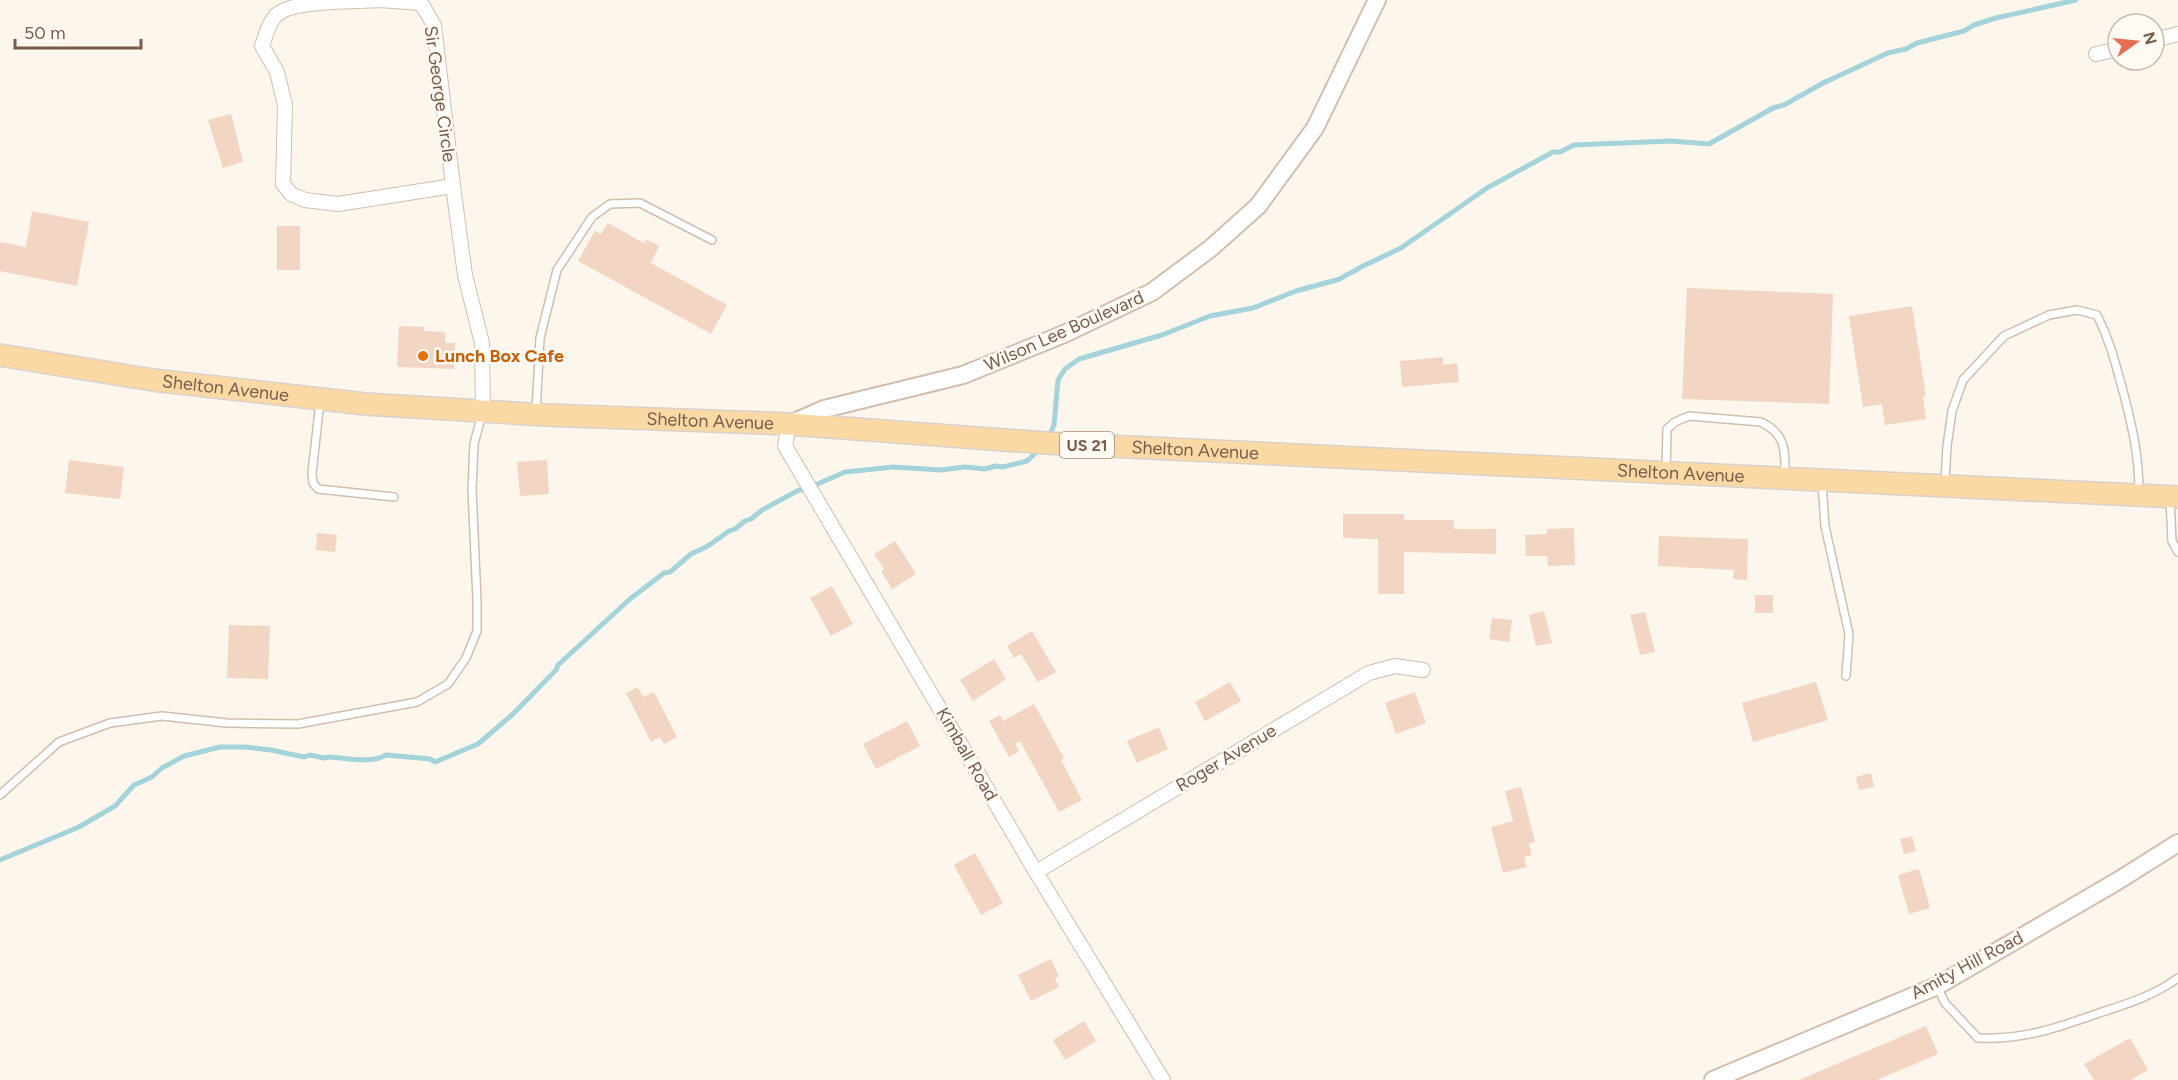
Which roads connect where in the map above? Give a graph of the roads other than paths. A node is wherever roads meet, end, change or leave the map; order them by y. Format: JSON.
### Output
{"nodes":[{"id":1,"x":1377,"y":0,"type":"edge"},
{"id":2,"x":2106,"y":52,"type":"edge"},
{"id":3,"x":2096,"y":54,"type":"dead end"},
{"id":4,"x":453,"y":186,"type":"junction"},
{"id":5,"x":712,"y":240,"type":"dead end"},
{"id":6,"x":0,"y":355,"type":"edge"},
{"id":7,"x":321,"y":399,"type":"junction"},
{"id":8,"x":483,"y":411,"type":"junction"},
{"id":9,"x":536,"y":415,"type":"junction"},
{"id":10,"x":789,"y":424,"type":"junction"},
{"id":11,"x":1665,"y":473,"type":"junction"},
{"id":12,"x":1785,"y":478,"type":"junction"},
{"id":13,"x":1822,"y":480,"type":"junction"},
{"id":14,"x":1945,"y":486,"type":"junction"},
{"id":15,"x":2139,"y":495,"type":"junction"},
{"id":16,"x":2174,"y":496,"type":"edge"},
{"id":17,"x":394,"y":497,"type":"dead end"},
{"id":18,"x":2178,"y":552,"type":"edge"},
{"id":19,"x":1423,"y":670,"type":"dead end"},
{"id":20,"x":1846,"y":676,"type":"dead end"},
{"id":21,"x":0,"y":795,"type":"edge"},
{"id":22,"x":2178,"y":843,"type":"edge"},
{"id":23,"x":1035,"y":872,"type":"junction"},
{"id":24,"x":2178,"y":978,"type":"edge"},
{"id":25,"x":1937,"y":986,"type":"junction"},
{"id":26,"x":1163,"y":1080,"type":"edge"},
{"id":27,"x":1713,"y":1080,"type":"edge"}],
"edges":[{"from":1,"to":10,"type":"street","name":"Wilson Lee Boulevard"},
{"from":2,"to":3,"type":"street"},
{"from":4,"to":4,"type":"street","name":"Sir George Circle"},
{"from":4,"to":8,"type":"street","name":"Sir George Circle"},
{"from":5,"to":9,"type":"lane"},
{"from":6,"to":7,"type":"main road","name":"Shelton Avenue","number":"US 21"},
{"from":7,"to":8,"type":"main road","name":"Shelton Avenue","number":"US 21"},
{"from":7,"to":17,"type":"lane"},
{"from":8,"to":9,"type":"main road","name":"Shelton Avenue","number":"US 21"},
{"from":8,"to":21,"type":"lane"},
{"from":9,"to":10,"type":"main road","name":"Shelton Avenue","number":"US 21"},
{"from":10,"to":11,"type":"main road","name":"Shelton Avenue","number":"US 21"},
{"from":10,"to":23,"type":"street","name":"Kimball Road"},
{"from":11,"to":12,"type":"main road","name":"Shelton Avenue","number":"US 21"},
{"from":11,"to":12,"type":"lane"},
{"from":12,"to":13,"type":"main road","name":"Shelton Avenue","number":"US 21"},
{"from":13,"to":14,"type":"main road","name":"Shelton Avenue","number":"US 21"},
{"from":13,"to":20,"type":"lane"},
{"from":14,"to":15,"type":"main road","name":"Shelton Avenue","number":"US 21"},
{"from":14,"to":15,"type":"lane"},
{"from":15,"to":16,"type":"main road","name":"Shelton Avenue","number":"US 21"},
{"from":16,"to":18,"type":"lane"},
{"from":19,"to":23,"type":"street","name":"Roger Avenue"},
{"from":22,"to":25,"type":"street","name":"Amity Hill Road"},
{"from":23,"to":26,"type":"street","name":"Kimball Road"},
{"from":24,"to":25,"type":"lane"},
{"from":25,"to":27,"type":"street","name":"Amity Hill Road"}]}
